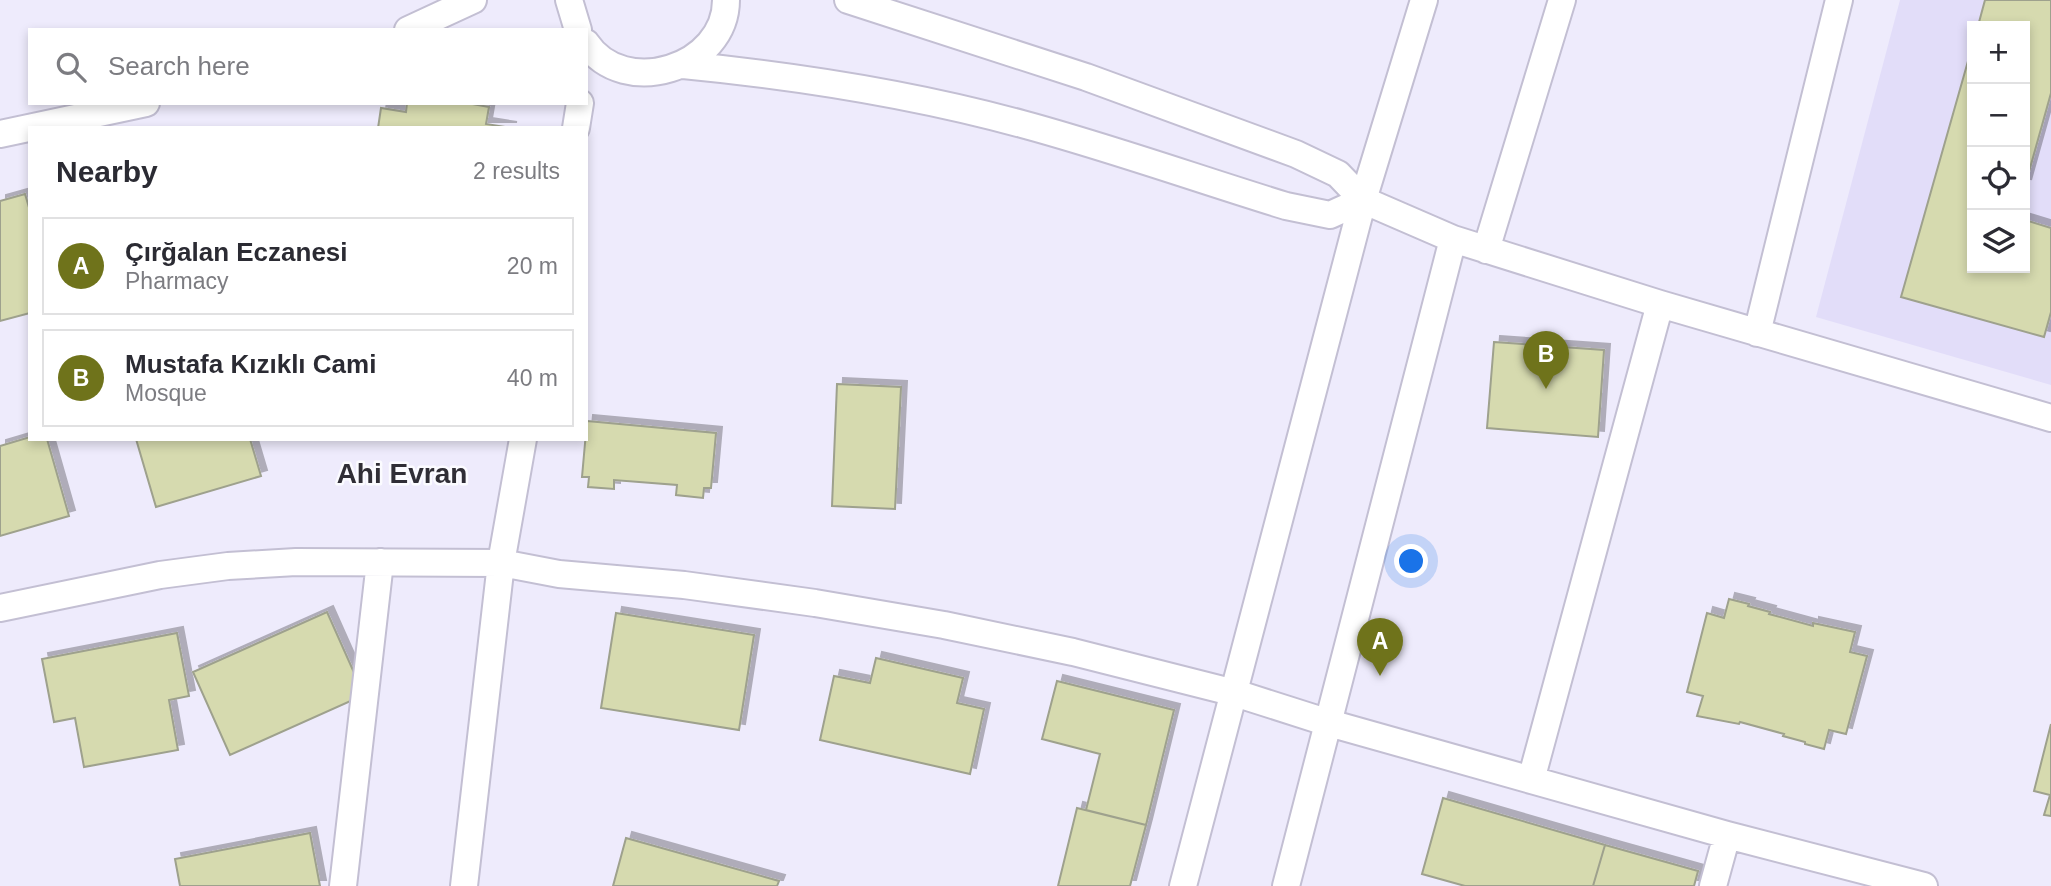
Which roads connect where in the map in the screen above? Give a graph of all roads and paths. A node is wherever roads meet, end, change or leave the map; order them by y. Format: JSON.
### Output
{"nodes":[{"id":1,"x":473,"y":0,"type":"edge"},
{"id":2,"x":569,"y":0,"type":"edge"},
{"id":3,"x":726,"y":0,"type":"edge"},
{"id":4,"x":848,"y":0,"type":"edge"},
{"id":5,"x":1424,"y":0,"type":"edge"},
{"id":6,"x":1562,"y":0,"type":"edge"},
{"id":7,"x":1839,"y":0,"type":"edge"},
{"id":8,"x":412,"y":28,"type":"edge"},
{"id":9,"x":578,"y":28,"type":"edge"},
{"id":10,"x":588,"y":50,"type":"edge"},
{"id":11,"x":683,"y":65,"type":"junction"},
{"id":12,"x":137,"y":105,"type":"edge"},
{"id":13,"x":580,"y":105,"type":"edge"},
{"id":14,"x":38,"y":126,"type":"edge"},
{"id":15,"x":576,"y":126,"type":"edge"},
{"id":16,"x":28,"y":128,"type":"edge"},
{"id":17,"x":0,"y":134,"type":"edge"},
{"id":18,"x":1363,"y":200,"type":"junction"},
{"id":19,"x":1454,"y":239,"type":"junction"},
{"id":20,"x":1486,"y":250,"type":"junction"},
{"id":21,"x":1660,"y":304,"type":"junction"},
{"id":22,"x":1757,"y":333,"type":"junction"},
{"id":23,"x":2051,"y":418,"type":"edge"},
{"id":24,"x":523,"y":441,"type":"edge"},
{"id":25,"x":380,"y":562,"type":"junction"},
{"id":26,"x":501,"y":563,"type":"junction"},
{"id":27,"x":0,"y":608,"type":"edge"},
{"id":28,"x":1235,"y":693,"type":"junction"},
{"id":29,"x":1329,"y":723,"type":"junction"},
{"id":30,"x":1531,"y":780,"type":"junction"},
{"id":31,"x":1727,"y":835,"type":"junction"},
{"id":32,"x":343,"y":886,"type":"edge"},
{"id":33,"x":464,"y":886,"type":"edge"},
{"id":34,"x":1183,"y":886,"type":"edge"},
{"id":35,"x":1286,"y":886,"type":"edge"},
{"id":36,"x":1713,"y":886,"type":"edge"},
{"id":37,"x":1924,"y":886,"type":"edge"}],
"edges":[{"from":1,"to":8,"type":"street"},
{"from":2,"to":9,"type":"street"},
{"from":3,"to":11,"type":"street"},
{"from":4,"to":18,"type":"street"},
{"from":5,"to":18,"type":"street"},
{"from":6,"to":20,"type":"street"},
{"from":7,"to":22,"type":"street"},
{"from":10,"to":11,"type":"street"},
{"from":11,"to":18,"type":"street"},
{"from":12,"to":14,"type":"street"},
{"from":13,"to":15,"type":"street"},
{"from":16,"to":17,"type":"street"},
{"from":18,"to":19,"type":"street"},
{"from":18,"to":28,"type":"street"},
{"from":19,"to":20,"type":"street"},
{"from":19,"to":29,"type":"street"},
{"from":20,"to":21,"type":"street"},
{"from":21,"to":22,"type":"street"},
{"from":21,"to":30,"type":"street"},
{"from":22,"to":23,"type":"street"},
{"from":24,"to":26,"type":"street"},
{"from":25,"to":26,"type":"street"},
{"from":25,"to":27,"type":"street"},
{"from":25,"to":32,"type":"street"},
{"from":26,"to":28,"type":"street"},
{"from":26,"to":33,"type":"street"},
{"from":28,"to":29,"type":"street"},
{"from":28,"to":34,"type":"street"},
{"from":29,"to":30,"type":"street"},
{"from":29,"to":35,"type":"street"},
{"from":30,"to":31,"type":"street"},
{"from":31,"to":36,"type":"street"},
{"from":31,"to":37,"type":"street"}]}
